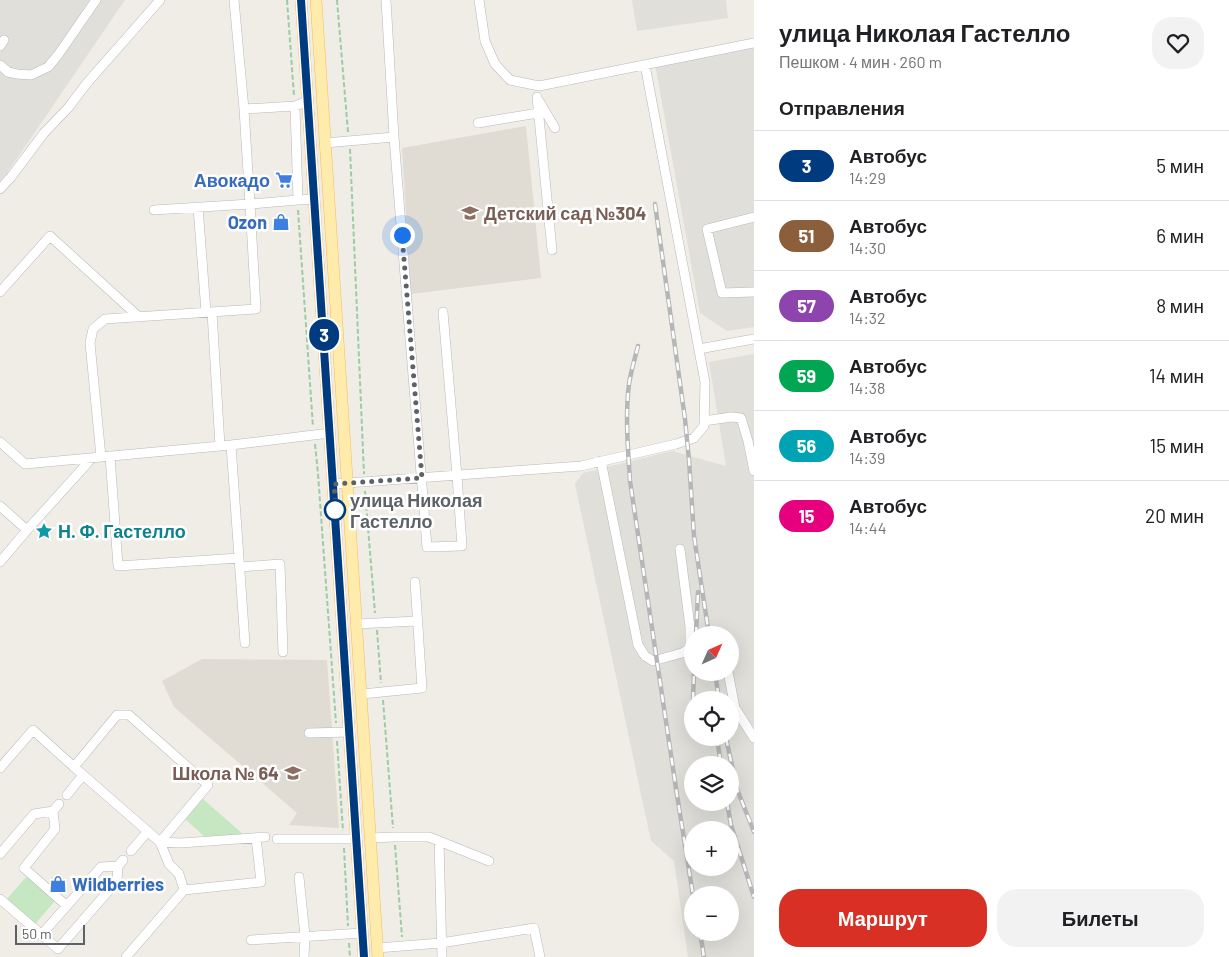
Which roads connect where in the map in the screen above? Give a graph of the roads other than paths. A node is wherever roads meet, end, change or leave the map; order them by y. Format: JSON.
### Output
{"nodes":[{"id":1,"x":96,"y":0,"type":"edge"},
{"id":2,"x":160,"y":0,"type":"edge"},
{"id":3,"x":234,"y":0,"type":"edge"},
{"id":4,"x":301,"y":0,"type":"edge"},
{"id":5,"x":316,"y":0,"type":"edge"},
{"id":6,"x":386,"y":0,"type":"edge"},
{"id":7,"x":479,"y":0,"type":"edge"},
{"id":8,"x":754,"y":44,"type":"edge"},
{"id":9,"x":0,"y":65,"type":"edge"},
{"id":10,"x":645,"y":65,"type":"junction"},
{"id":11,"x":529,"y":84,"type":"junction"},
{"id":12,"x":537,"y":97,"type":"junction"},
{"id":13,"x":308,"y":102,"type":"junction"},
{"id":14,"x":295,"y":106,"type":"junction"},
{"id":15,"x":244,"y":108,"type":"junction"},
{"id":16,"x":538,"y":113,"type":"junction"},
{"id":17,"x":478,"y":123,"type":"dead end"},
{"id":18,"x":555,"y":128,"type":"dead end"},
{"id":19,"x":394,"y":137,"type":"junction"},
{"id":20,"x":325,"y":143,"type":"junction"},
{"id":21,"x":0,"y":189,"type":"edge"},
{"id":22,"x":298,"y":200,"type":"junction"},
{"id":23,"x":315,"y":200,"type":"junction"},
{"id":24,"x":250,"y":204,"type":"junction"},
{"id":25,"x":198,"y":207,"type":"junction"},
{"id":26,"x":154,"y":210,"type":"dead end"},
{"id":27,"x":754,"y":217,"type":"edge"},
{"id":28,"x":552,"y":250,"type":"dead end"},
{"id":29,"x":0,"y":292,"type":"edge"},
{"id":30,"x":754,"y":292,"type":"edge"},
{"id":31,"x":209,"y":312,"type":"junction"},
{"id":32,"x":443,"y":312,"type":"dead end"},
{"id":33,"x":139,"y":317,"type":"junction"},
{"id":34,"x":754,"y":339,"type":"edge"},
{"id":35,"x":699,"y":349,"type":"junction"},
{"id":36,"x":704,"y":421,"type":"junction"},
{"id":37,"x":330,"y":433,"type":"junction"},
{"id":38,"x":0,"y":442,"type":"edge"},
{"id":39,"x":231,"y":445,"type":"junction"},
{"id":40,"x":220,"y":446,"type":"junction"},
{"id":41,"x":101,"y":457,"type":"junction"},
{"id":42,"x":601,"y":461,"type":"junction"},
{"id":43,"x":754,"y":471,"type":"edge"},
{"id":44,"x":457,"y":476,"type":"junction"},
{"id":45,"x":422,"y":478,"type":"junction"},
{"id":46,"x":347,"y":483,"type":"junction"},
{"id":47,"x":334,"y":484,"type":"junction"},
{"id":48,"x":0,"y":506,"type":"edge"},
{"id":49,"x":28,"y":530,"type":"junction"},
{"id":50,"x":680,"y":549,"type":"dead end"},
{"id":51,"x":0,"y":562,"type":"edge"},
{"id":52,"x":239,"y":562,"type":"junction"},
{"id":53,"x":415,"y":582,"type":"dead end"},
{"id":54,"x":417,"y":621,"type":"junction"},
{"id":55,"x":357,"y":624,"type":"junction"},
{"id":56,"x":690,"y":626,"type":"edge"},
{"id":57,"x":246,"y":643,"type":"dead end"},
{"id":58,"x":283,"y":652,"type":"dead end"},
{"id":59,"x":684,"y":652,"type":"edge"},
{"id":60,"x":730,"y":681,"type":"edge"},
{"id":61,"x":362,"y":694,"type":"junction"},
{"id":62,"x":350,"y":732,"type":"junction"},
{"id":63,"x":309,"y":733,"type":"dead end"},
{"id":64,"x":754,"y":738,"type":"edge"},
{"id":65,"x":74,"y":767,"type":"junction"},
{"id":66,"x":0,"y":768,"type":"edge"},
{"id":67,"x":83,"y":775,"type":"junction"},
{"id":68,"x":67,"y":795,"type":"dead end"},
{"id":69,"x":148,"y":831,"type":"junction"},
{"id":70,"x":371,"y":838,"type":"junction"},
{"id":71,"x":277,"y":839,"type":"dead end"},
{"id":72,"x":357,"y":839,"type":"junction"},
{"id":73,"x":439,"y":841,"type":"junction"},
{"id":74,"x":160,"y":842,"type":"junction"},
{"id":75,"x":131,"y":850,"type":"dead end"},
{"id":76,"x":0,"y":854,"type":"edge"},
{"id":77,"x":489,"y":861,"type":"dead end"},
{"id":78,"x":299,"y":877,"type":"dead end"},
{"id":79,"x":184,"y":890,"type":"junction"},
{"id":80,"x":0,"y":899,"type":"edge"},
{"id":81,"x":67,"y":906,"type":"junction"},
{"id":82,"x":363,"y":933,"type":"junction"},
{"id":83,"x":42,"y":934,"type":"junction"},
{"id":84,"x":305,"y":936,"type":"junction"},
{"id":85,"x":250,"y":940,"type":"dead end"},
{"id":86,"x":441,"y":943,"type":"junction"},
{"id":87,"x":378,"y":953,"type":"edge"},
{"id":88,"x":126,"y":957,"type":"edge"},
{"id":89,"x":304,"y":957,"type":"edge"},
{"id":90,"x":364,"y":957,"type":"edge"},
{"id":91,"x":442,"y":957,"type":"edge"},
{"id":92,"x":540,"y":957,"type":"edge"}],
"edges":[{"from":1,"to":9,"type":"street"},
{"from":2,"to":21,"type":"street"},
{"from":3,"to":15,"type":"street"},
{"from":4,"to":13,"type":"main road"},
{"from":5,"to":20,"type":"main road"},
{"from":6,"to":19,"type":"street"},
{"from":7,"to":11,"type":"street"},
{"from":8,"to":10,"type":"street"},
{"from":10,"to":11,"type":"street"},
{"from":10,"to":35,"type":"street"},
{"from":11,"to":12,"type":"street"},
{"from":12,"to":16,"type":"street"},
{"from":12,"to":18,"type":"street"},
{"from":13,"to":14,"type":"street"},
{"from":13,"to":23,"type":"main road"},
{"from":14,"to":15,"type":"street"},
{"from":14,"to":22,"type":"street"},
{"from":15,"to":24,"type":"street"},
{"from":16,"to":17,"type":"street"},
{"from":16,"to":28,"type":"street"},
{"from":19,"to":20,"type":"street"},
{"from":19,"to":45,"type":"street"},
{"from":20,"to":46,"type":"main road"},
{"from":22,"to":23,"type":"street"},
{"from":22,"to":24,"type":"street"},
{"from":23,"to":37,"type":"main road"},
{"from":24,"to":25,"type":"street"},
{"from":24,"to":31,"type":"street"},
{"from":25,"to":26,"type":"street"},
{"from":25,"to":31,"type":"street"},
{"from":27,"to":30,"type":"street"},
{"from":29,"to":33,"type":"street"},
{"from":31,"to":33,"type":"street"},
{"from":31,"to":40,"type":"street"},
{"from":32,"to":44,"type":"street"},
{"from":33,"to":41,"type":"street"},
{"from":34,"to":35,"type":"street"},
{"from":35,"to":36,"type":"street"},
{"from":36,"to":42,"type":"street"},
{"from":36,"to":43,"type":"street"},
{"from":37,"to":39,"type":"street"},
{"from":37,"to":47,"type":"main road"},
{"from":38,"to":41,"type":"street"},
{"from":39,"to":40,"type":"street"},
{"from":39,"to":52,"type":"street"},
{"from":40,"to":41,"type":"street"},
{"from":41,"to":49,"type":"street"},
{"from":41,"to":52,"type":"street"},
{"from":42,"to":44,"type":"street"},
{"from":42,"to":59,"type":"street"},
{"from":44,"to":45,"type":"street"},
{"from":44,"to":45,"type":"street"},
{"from":45,"to":46,"type":"street"},
{"from":46,"to":47,"type":"street"},
{"from":46,"to":55,"type":"main road"},
{"from":47,"to":62,"type":"main road"},
{"from":48,"to":49,"type":"street"},
{"from":49,"to":51,"type":"street"},
{"from":50,"to":56,"type":"street"},
{"from":52,"to":57,"type":"street"},
{"from":52,"to":58,"type":"street"},
{"from":53,"to":54,"type":"street"},
{"from":54,"to":55,"type":"street"},
{"from":54,"to":61,"type":"street"},
{"from":55,"to":61,"type":"main road"},
{"from":60,"to":64,"type":"street"},
{"from":61,"to":70,"type":"main road"},
{"from":62,"to":63,"type":"street"},
{"from":62,"to":72,"type":"main road"},
{"from":65,"to":66,"type":"street"},
{"from":65,"to":67,"type":"street"},
{"from":65,"to":74,"type":"street"},
{"from":67,"to":68,"type":"street"},
{"from":67,"to":69,"type":"street"},
{"from":69,"to":74,"type":"street"},
{"from":69,"to":75,"type":"street"},
{"from":70,"to":73,"type":"street"},
{"from":70,"to":87,"type":"main road"},
{"from":71,"to":72,"type":"street"},
{"from":72,"to":82,"type":"main road"},
{"from":73,"to":77,"type":"street"},
{"from":73,"to":86,"type":"street"},
{"from":74,"to":79,"type":"street"},
{"from":74,"to":79,"type":"street"},
{"from":76,"to":81,"type":"street"},
{"from":78,"to":84,"type":"street"},
{"from":79,"to":88,"type":"street"},
{"from":80,"to":83,"type":"street"},
{"from":81,"to":83,"type":"street"},
{"from":81,"to":83,"type":"street"},
{"from":82,"to":84,"type":"street"},
{"from":82,"to":90,"type":"main road"},
{"from":84,"to":85,"type":"street"},
{"from":84,"to":89,"type":"street"},
{"from":86,"to":87,"type":"street"},
{"from":86,"to":91,"type":"street"},
{"from":86,"to":92,"type":"street"}]}
